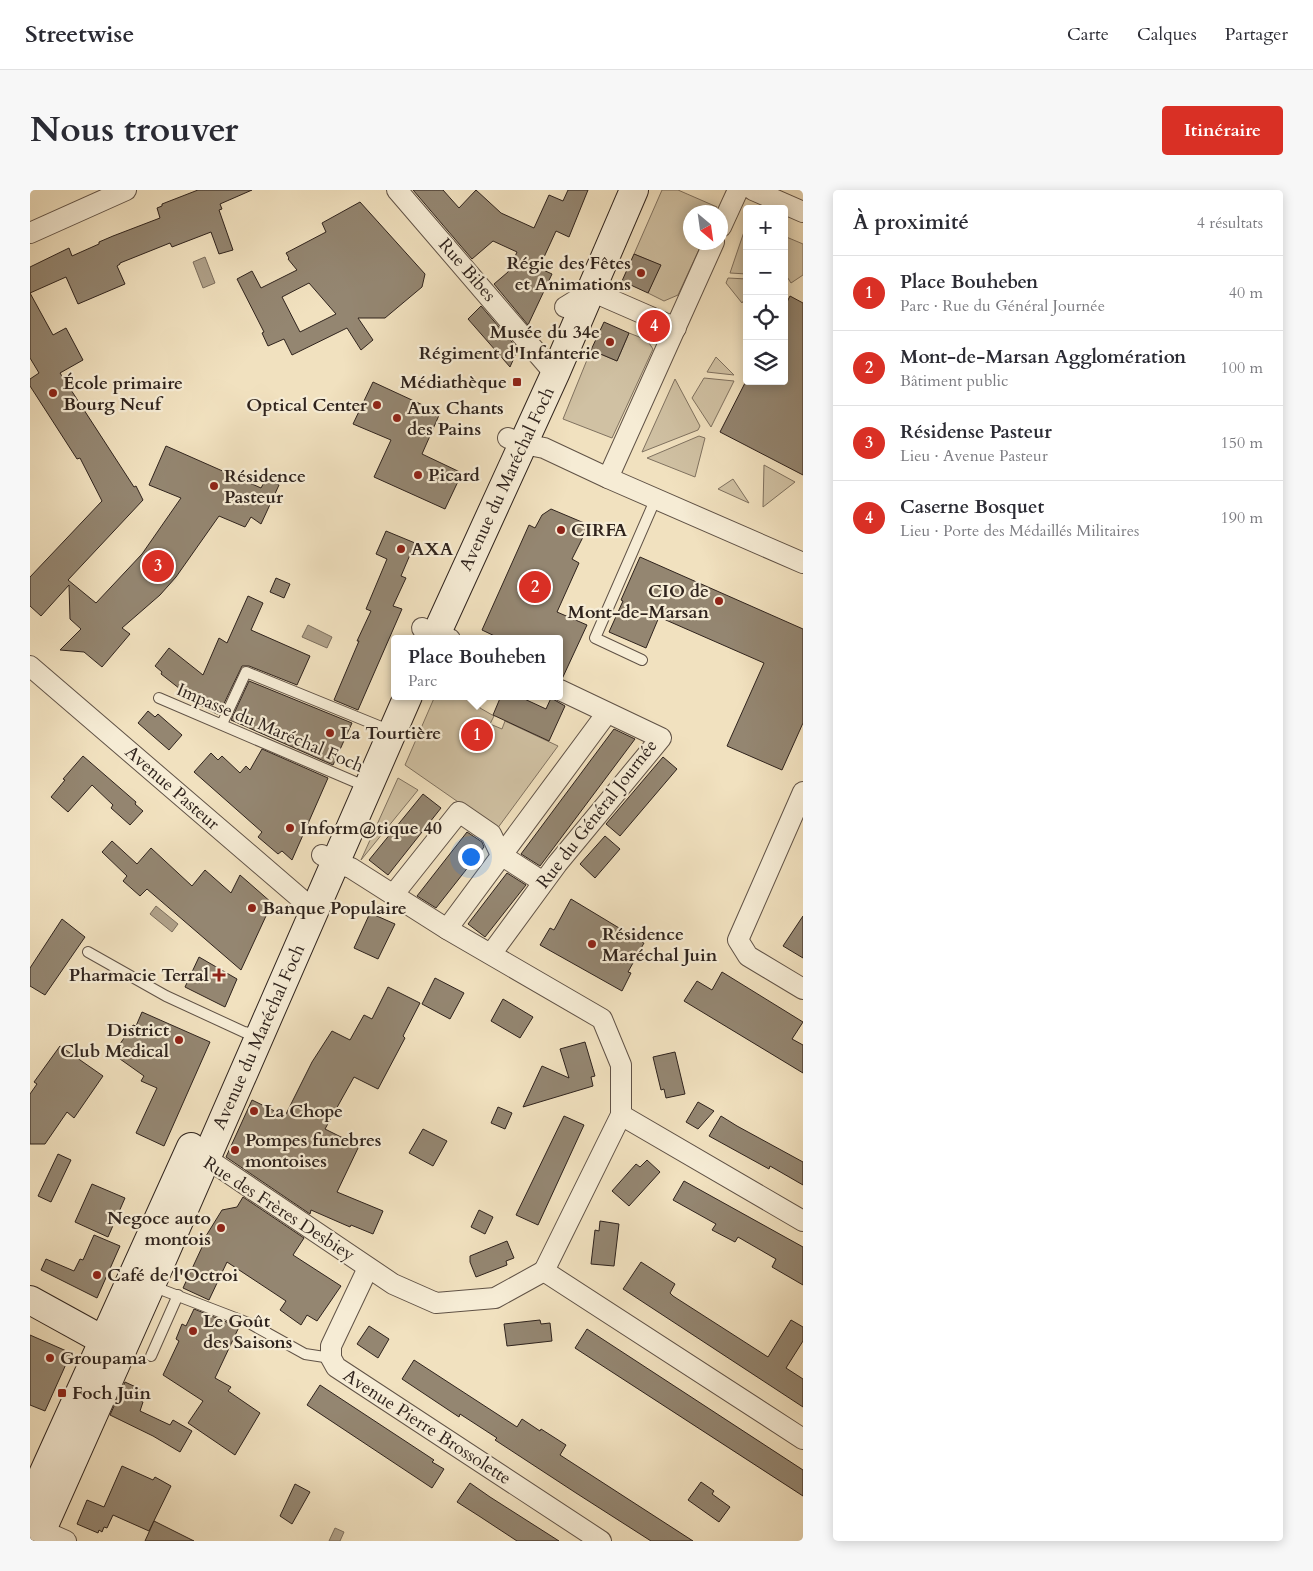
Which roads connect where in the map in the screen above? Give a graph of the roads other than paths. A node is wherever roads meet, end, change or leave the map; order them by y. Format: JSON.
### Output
{"nodes":[{"id":1,"x":126,"y":190,"type":"edge"},
{"id":2,"x":398,"y":190,"type":"edge"},
{"id":3,"x":614,"y":190,"type":"edge"},
{"id":4,"x":623,"y":190,"type":"edge"},
{"id":5,"x":634,"y":190,"type":"edge"},
{"id":6,"x":738,"y":190,"type":"edge"},
{"id":7,"x":753,"y":190,"type":"edge"},
{"id":8,"x":728,"y":211,"type":"edge"},
{"id":9,"x":803,"y":212,"type":"edge"},
{"id":10,"x":30,"y":232,"type":"edge"},
{"id":11,"x":710,"y":250,"type":"edge"},
{"id":12,"x":591,"y":291,"type":"junction"},
{"id":13,"x":565,"y":307,"type":"junction"},
{"id":14,"x":676,"y":328,"type":"junction"},
{"id":15,"x":549,"y":366,"type":"junction"},
{"id":16,"x":516,"y":441,"type":"junction"},
{"id":17,"x":608,"y":478,"type":"junction"},
{"id":18,"x":656,"y":498,"type":"junction"},
{"id":19,"x":803,"y":563,"type":"edge"},
{"id":20,"x":432,"y":635,"type":"edge"},
{"id":21,"x":642,"y":660,"type":"dead end"},
{"id":22,"x":30,"y":666,"type":"edge"},
{"id":23,"x":563,"y":691,"type":"edge"},
{"id":24,"x":159,"y":698,"type":"dead end"},
{"id":25,"x":392,"y":700,"type":"edge"},
{"id":26,"x":405,"y":700,"type":"edge"},
{"id":27,"x":601,"y":710,"type":"junction"},
{"id":28,"x":222,"y":724,"type":"junction"},
{"id":29,"x":386,"y":729,"type":"junction"},
{"id":30,"x":361,"y":785,"type":"junction"},
{"id":31,"x":803,"y":792,"type":"edge"},
{"id":32,"x":501,"y":855,"type":"junction"},
{"id":33,"x":329,"y":859,"type":"junction"},
{"id":34,"x":543,"y":882,"type":"junction"},
{"id":35,"x":393,"y":895,"type":"junction"},
{"id":36,"x":308,"y":905,"type":"junction"},
{"id":37,"x":447,"y":929,"type":"junction"},
{"id":38,"x":88,"y":952,"type":"dead end"},
{"id":39,"x":491,"y":954,"type":"junction"},
{"id":40,"x":803,"y":989,"type":"edge"},
{"id":41,"x":252,"y":1034,"type":"junction"},
{"id":42,"x":620,"y":1115,"type":"junction"},
{"id":43,"x":197,"y":1156,"type":"junction"},
{"id":44,"x":803,"y":1221,"type":"edge"},
{"id":45,"x":368,"y":1268,"type":"junction"},
{"id":46,"x":544,"y":1271,"type":"junction"},
{"id":47,"x":151,"y":1285,"type":"junction"},
{"id":48,"x":178,"y":1295,"type":"junction"},
{"id":49,"x":30,"y":1300,"type":"edge"},
{"id":50,"x":113,"y":1346,"type":"junction"},
{"id":51,"x":151,"y":1356,"type":"dead end"},
{"id":52,"x":331,"y":1358,"type":"junction"},
{"id":53,"x":803,"y":1439,"type":"edge"},
{"id":54,"x":30,"y":1503,"type":"edge"},
{"id":55,"x":36,"y":1532,"type":"edge"},
{"id":56,"x":66,"y":1541,"type":"edge"},
{"id":57,"x":600,"y":1541,"type":"edge"}],
"edges":[{"from":1,"to":10,"type":"street"},
{"from":2,"to":15,"type":"street","name":"Rue Bibes"},
{"from":3,"to":13,"type":"main road","name":"Avenue du Maréchal Foch"},
{"from":4,"to":12,"type":"street"},
{"from":5,"to":12,"type":"main road","name":"Avenue du Maréchal Foch"},
{"from":6,"to":8,"type":"street"},
{"from":7,"to":9,"type":"street"},
{"from":11,"to":14,"type":"street"},
{"from":12,"to":13,"type":"street"},
{"from":12,"to":14,"type":"street"},
{"from":12,"to":15,"type":"main road","name":"Avenue du Maréchal Foch"},
{"from":13,"to":15,"type":"main road","name":"Avenue du Maréchal Foch"},
{"from":14,"to":17,"type":"street"},
{"from":15,"to":16,"type":"main road","name":"Avenue du Maréchal Foch"},
{"from":16,"to":17,"type":"street"},
{"from":16,"to":20,"type":"main road","name":"Avenue du Maréchal Foch"},
{"from":17,"to":18,"type":"street"},
{"from":18,"to":19,"type":"street"},
{"from":18,"to":21,"type":"lane"},
{"from":22,"to":36,"type":"street","name":"Avenue Pasteur"},
{"from":23,"to":27,"type":"street","name":"Rue du Général Journée"},
{"from":24,"to":28,"type":"lane","name":"Impasse du Maréchal Foch"},
{"from":25,"to":29,"type":"main road","name":"Avenue du Maréchal Foch"},
{"from":26,"to":29,"type":"main road","name":"Avenue du Maréchal Foch"},
{"from":27,"to":32,"type":"street"},
{"from":27,"to":34,"type":"street","name":"Rue du Général Journée"},
{"from":28,"to":29,"type":"lane"},
{"from":28,"to":30,"type":"lane","name":"Impasse du Maréchal Foch"},
{"from":29,"to":30,"type":"main road","name":"Avenue du Maréchal Foch"},
{"from":30,"to":33,"type":"main road","name":"Avenue du Maréchal Foch"},
{"from":31,"to":40,"type":"street"},
{"from":32,"to":34,"type":"street"},
{"from":32,"to":35,"type":"street"},
{"from":32,"to":37,"type":"street"},
{"from":33,"to":35,"type":"street"},
{"from":33,"to":36,"type":"main road","name":"Avenue du Maréchal Foch"},
{"from":34,"to":39,"type":"street","name":"Rue du Général Journée"},
{"from":35,"to":37,"type":"street"},
{"from":36,"to":41,"type":"main road","name":"Avenue du Maréchal Foch"},
{"from":37,"to":39,"type":"street"},
{"from":38,"to":41,"type":"lane"},
{"from":39,"to":42,"type":"street"},
{"from":41,"to":43,"type":"main road","name":"Avenue du Maréchal Foch"},
{"from":42,"to":44,"type":"street"},
{"from":42,"to":46,"type":"street"},
{"from":43,"to":45,"type":"street","name":"Rue des Frères Desbiey"},
{"from":43,"to":47,"type":"main road","name":"Avenue du Maréchal Foch"},
{"from":43,"to":50,"type":"main road","name":"Avenue du Maréchal Foch"},
{"from":45,"to":46,"type":"street"},
{"from":45,"to":52,"type":"street","name":"Avenue Pierre Brossolette"},
{"from":46,"to":53,"type":"street"},
{"from":47,"to":48,"type":"lane"},
{"from":47,"to":50,"type":"main road","name":"Avenue du Maréchal Foch"},
{"from":48,"to":51,"type":"lane"},
{"from":48,"to":52,"type":"lane"},
{"from":49,"to":50,"type":"main road"},
{"from":50,"to":54,"type":"main road"},
{"from":50,"to":55,"type":"main road"},
{"from":52,"to":57,"type":"street","name":"Avenue Pierre Brossolette"},
{"from":55,"to":56,"type":"street"}]}
